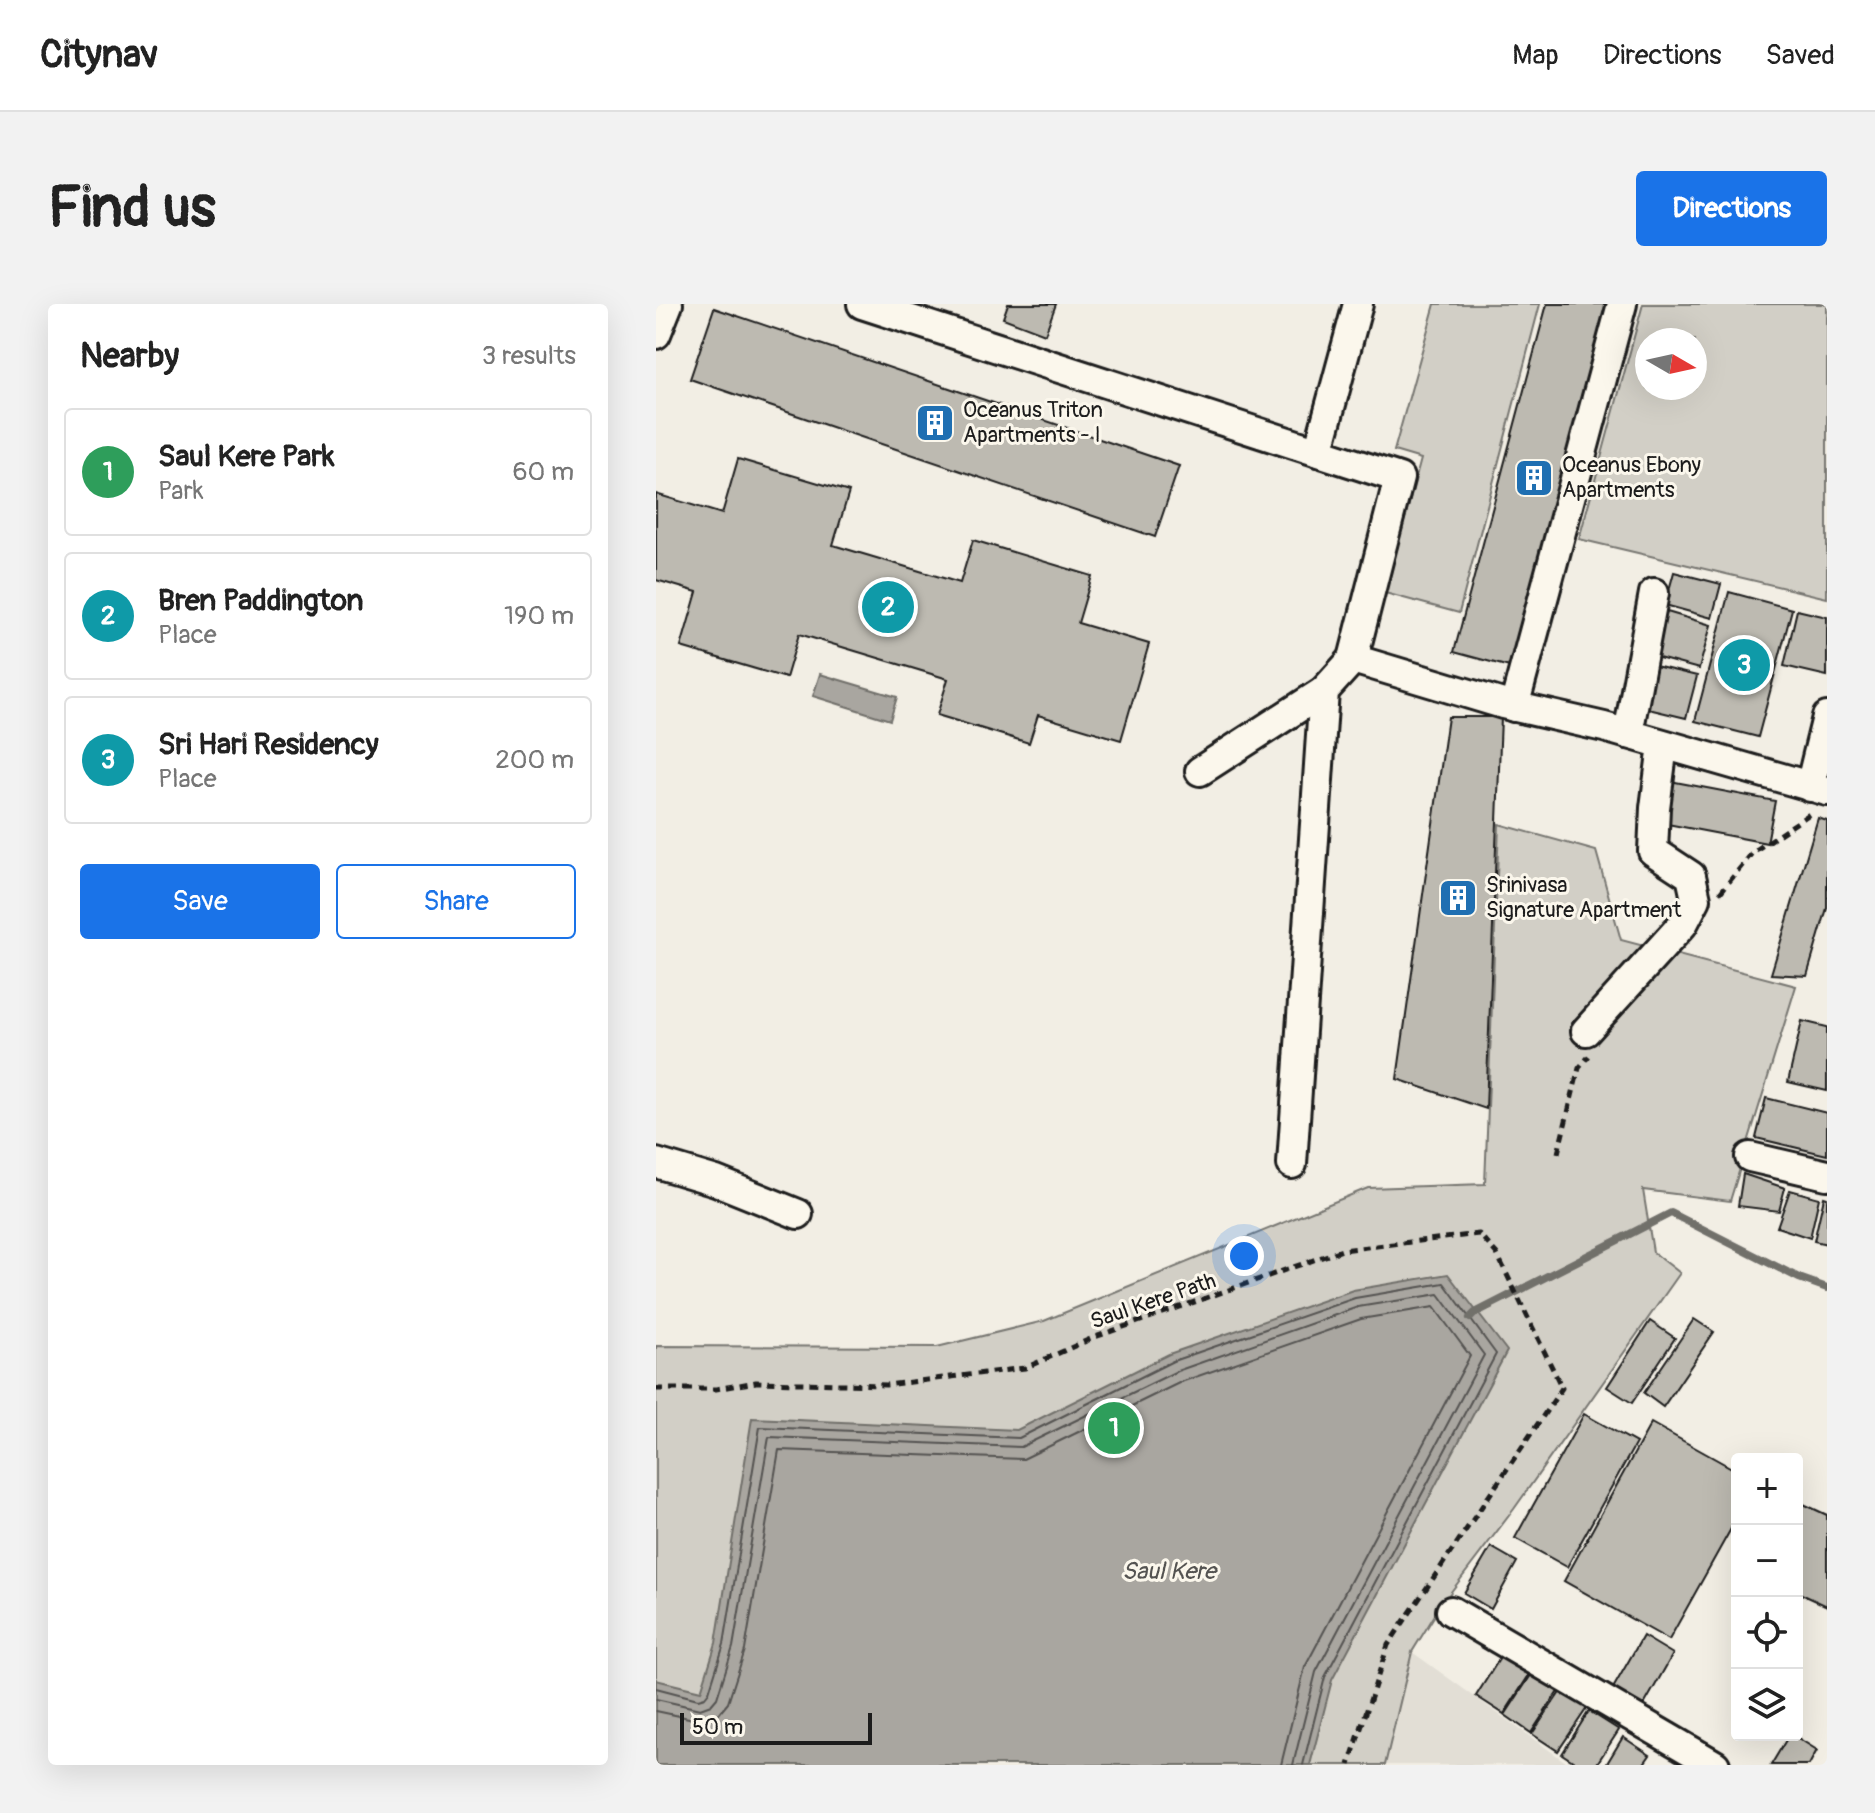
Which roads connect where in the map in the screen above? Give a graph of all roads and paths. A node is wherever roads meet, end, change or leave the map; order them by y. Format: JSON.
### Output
{"nodes":[{"id":1,"x":668,"y":304,"type":"edge"},
{"id":2,"x":862,"y":304,"type":"edge"},
{"id":3,"x":1358,"y":304,"type":"edge"},
{"id":4,"x":1622,"y":304,"type":"edge"},
{"id":5,"x":656,"y":334,"type":"edge"},
{"id":6,"x":1318,"y":452,"type":"junction"},
{"id":7,"x":1654,"y":593,"type":"dead end"},
{"id":8,"x":1353,"y":659,"type":"junction"},
{"id":9,"x":1324,"y":691,"type":"junction"},
{"id":10,"x":1514,"y":707,"type":"junction"},
{"id":11,"x":1827,"y":717,"type":"edge"},
{"id":12,"x":1628,"y":734,"type":"junction"},
{"id":13,"x":1663,"y":745,"type":"junction"},
{"id":14,"x":1200,"y":771,"type":"dead end"},
{"id":15,"x":1819,"y":789,"type":"edge"},
{"id":16,"x":1586,"y":1031,"type":"dead end"},
{"id":17,"x":1750,"y":1157,"type":"dead end"},
{"id":18,"x":656,"y":1163,"type":"edge"},
{"id":19,"x":1292,"y":1164,"type":"dead end"},
{"id":20,"x":1827,"y":1175,"type":"edge"},
{"id":21,"x":798,"y":1214,"type":"dead end"},
{"id":22,"x":656,"y":1389,"type":"edge"},
{"id":23,"x":1451,"y":1611,"type":"dead end"},
{"id":24,"x":1349,"y":1765,"type":"edge"},
{"id":25,"x":1715,"y":1765,"type":"edge"}],
"edges":[{"from":1,"to":5,"type":"street"},
{"from":2,"to":6,"type":"street"},
{"from":3,"to":6,"type":"street"},
{"from":4,"to":10,"type":"street"},
{"from":6,"to":8,"type":"street"},
{"from":7,"to":12,"type":"street"},
{"from":8,"to":9,"type":"street"},
{"from":8,"to":10,"type":"street"},
{"from":9,"to":14,"type":"street"},
{"from":9,"to":19,"type":"street"},
{"from":10,"to":12,"type":"street"},
{"from":11,"to":15,"type":"street"},
{"from":12,"to":13,"type":"street"},
{"from":13,"to":15,"type":"street"},
{"from":13,"to":16,"type":"street"},
{"from":17,"to":20,"type":"street"},
{"from":18,"to":21,"type":"street"},
{"from":22,"to":24,"type":"path","name":"Saul Kere Path"},
{"from":23,"to":25,"type":"street"}]}
